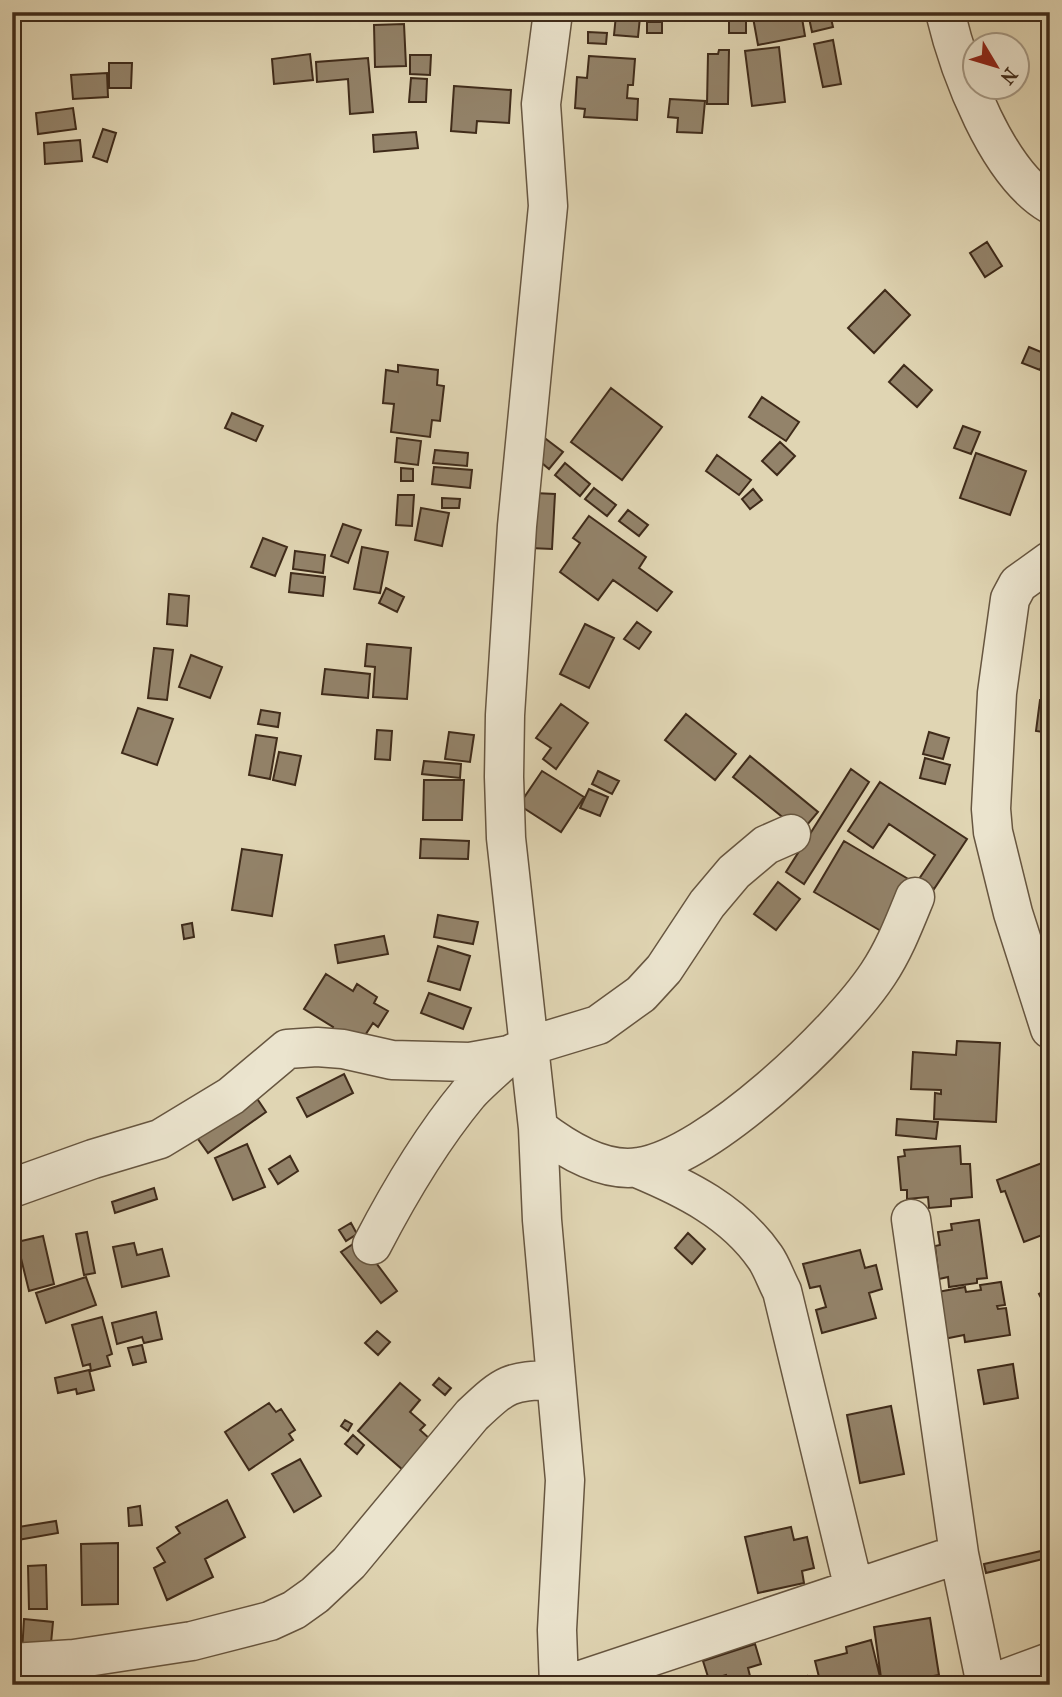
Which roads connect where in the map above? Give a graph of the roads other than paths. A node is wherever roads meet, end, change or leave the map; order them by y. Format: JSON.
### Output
{"nodes":[{"id":1,"x":553,"y":12,"type":"edge"},
{"id":2,"x":945,"y":12,"type":"edge"},
{"id":3,"x":1050,"y":204,"type":"edge"},
{"id":4,"x":1050,"y":561,"type":"edge"},
{"id":5,"x":791,"y":834,"type":"dead end"},
{"id":6,"x":915,"y":898,"type":"dead end"},
{"id":7,"x":1050,"y":1029,"type":"edge"},
{"id":8,"x":519,"y":1050,"type":"junction"},
{"id":9,"x":538,"y":1128,"type":"junction"},
{"id":10,"x":637,"y":1168,"type":"junction"},
{"id":11,"x":12,"y":1188,"type":"edge"},
{"id":12,"x":911,"y":1219,"type":"dead end"},
{"id":13,"x":372,"y":1245,"type":"dead end"},
{"id":14,"x":555,"y":1380,"type":"junction"},
{"id":15,"x":958,"y":1554,"type":"junction"},
{"id":16,"x":854,"y":1589,"type":"junction"},
{"id":17,"x":1050,"y":1662,"type":"edge"},
{"id":18,"x":12,"y":1663,"type":"edge"},
{"id":19,"x":559,"y":1685,"type":"edge"},
{"id":20,"x":566,"y":1685,"type":"edge"},
{"id":21,"x":987,"y":1685,"type":"edge"}],
"edges":[{"from":1,"to":8,"type":"street"},
{"from":2,"to":3,"type":"street"},
{"from":4,"to":7,"type":"street"},
{"from":5,"to":8,"type":"street"},
{"from":6,"to":10,"type":"street"},
{"from":8,"to":9,"type":"street"},
{"from":8,"to":11,"type":"street"},
{"from":8,"to":13,"type":"street"},
{"from":9,"to":10,"type":"street"},
{"from":9,"to":14,"type":"street"},
{"from":10,"to":16,"type":"street"},
{"from":12,"to":15,"type":"street"},
{"from":14,"to":18,"type":"street"},
{"from":14,"to":19,"type":"street"},
{"from":15,"to":16,"type":"street"},
{"from":15,"to":21,"type":"street"},
{"from":16,"to":20,"type":"street"},
{"from":17,"to":21,"type":"street"}]}
